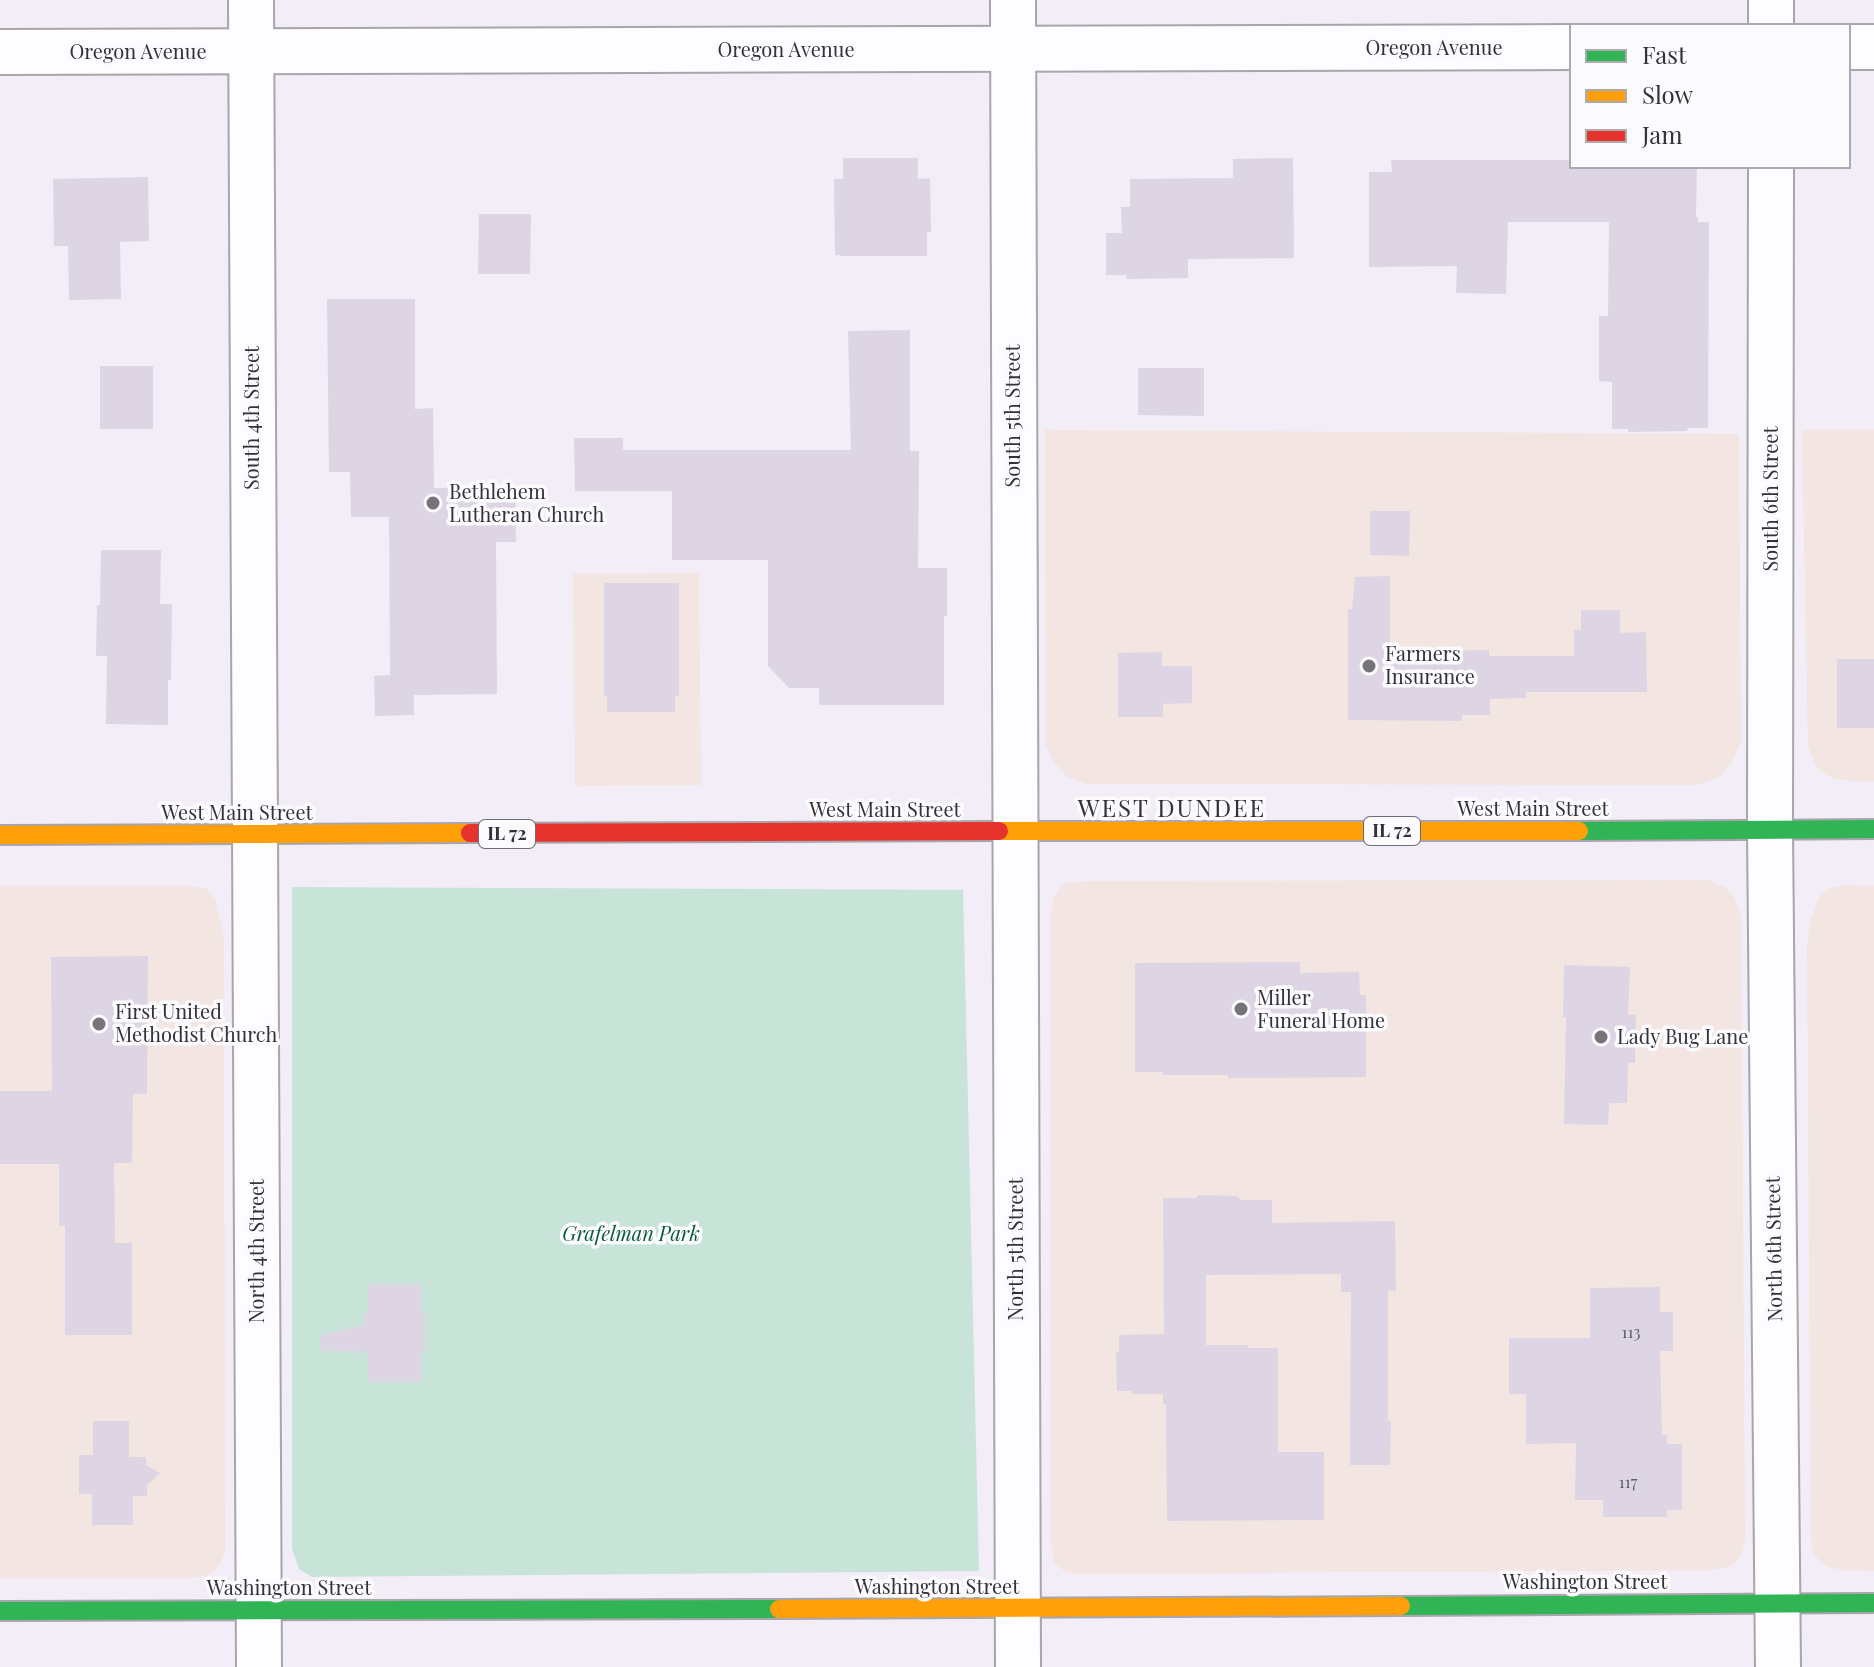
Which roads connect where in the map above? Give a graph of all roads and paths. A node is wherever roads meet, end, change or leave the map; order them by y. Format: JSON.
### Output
{"nodes":[{"id":1,"x":251,"y":0,"type":"edge"},
{"id":2,"x":1013,"y":0,"type":"edge"},
{"id":3,"x":1771,"y":0,"type":"edge"},
{"id":4,"x":1771,"y":24,"type":"edge"},
{"id":5,"x":1570,"y":47,"type":"edge"},
{"id":6,"x":1850,"y":47,"type":"edge"},
{"id":7,"x":1874,"y":47,"type":"edge"},
{"id":8,"x":1013,"y":50,"type":"junction"},
{"id":9,"x":0,"y":52,"type":"edge"},
{"id":10,"x":251,"y":52,"type":"junction"},
{"id":11,"x":1771,"y":168,"type":"edge"},
{"id":12,"x":1874,"y":829,"type":"edge"},
{"id":13,"x":1015,"y":831,"type":"junction"},
{"id":14,"x":1770,"y":831,"type":"junction"},
{"id":15,"x":0,"y":835,"type":"edge"},
{"id":16,"x":254,"y":835,"type":"junction"},
{"id":17,"x":1874,"y":845,"type":"edge"},
{"id":18,"x":1778,"y":1603,"type":"junction"},
{"id":19,"x":1874,"y":1603,"type":"edge"},
{"id":20,"x":1018,"y":1609,"type":"junction"},
{"id":21,"x":259,"y":1610,"type":"junction"},
{"id":22,"x":0,"y":1611,"type":"edge"},
{"id":23,"x":259,"y":1667,"type":"edge"},
{"id":24,"x":1018,"y":1667,"type":"edge"},
{"id":25,"x":1778,"y":1667,"type":"edge"}],
"edges":[{"from":1,"to":10,"type":"street","name":"South 4th Street"},
{"from":2,"to":8,"type":"street","name":"South 5th Street"},
{"from":3,"to":4,"type":"street"},
{"from":5,"to":8,"type":"street","name":"Oregon Avenue"},
{"from":6,"to":7,"type":"street"},
{"from":8,"to":10,"type":"street","name":"Oregon Avenue"},
{"from":8,"to":13,"type":"street","name":"South 5th Street"},
{"from":9,"to":10,"type":"street","name":"Oregon Avenue"},
{"from":10,"to":16,"type":"street","name":"South 4th Street"},
{"from":11,"to":14,"type":"street","name":"South 6th Street"},
{"from":12,"to":14,"type":"main road","name":"West Main Street","number":"IL 72"},
{"from":13,"to":14,"type":"main road","name":"West Main Street","number":"IL 72"},
{"from":13,"to":16,"type":"main road","name":"West Main Street","number":"IL 72"},
{"from":13,"to":20,"type":"street","name":"North 5th Street"},
{"from":14,"to":17,"type":"main road","name":"West Main Street","number":"IL 72"},
{"from":14,"to":18,"type":"street","name":"North 6th Street"},
{"from":15,"to":16,"type":"main road","name":"West Main Street","number":"IL 72"},
{"from":16,"to":21,"type":"street","name":"North 4th Street"},
{"from":18,"to":19,"type":"main road","name":"Washington Street"},
{"from":18,"to":20,"type":"main road","name":"Washington Street"},
{"from":18,"to":25,"type":"street","name":"North 6th Street"},
{"from":20,"to":21,"type":"main road","name":"Washington Street"},
{"from":20,"to":24,"type":"street","name":"North 5th Street"},
{"from":21,"to":22,"type":"main road","name":"Washington Street"},
{"from":21,"to":23,"type":"street","name":"North 4th Street"}]}
